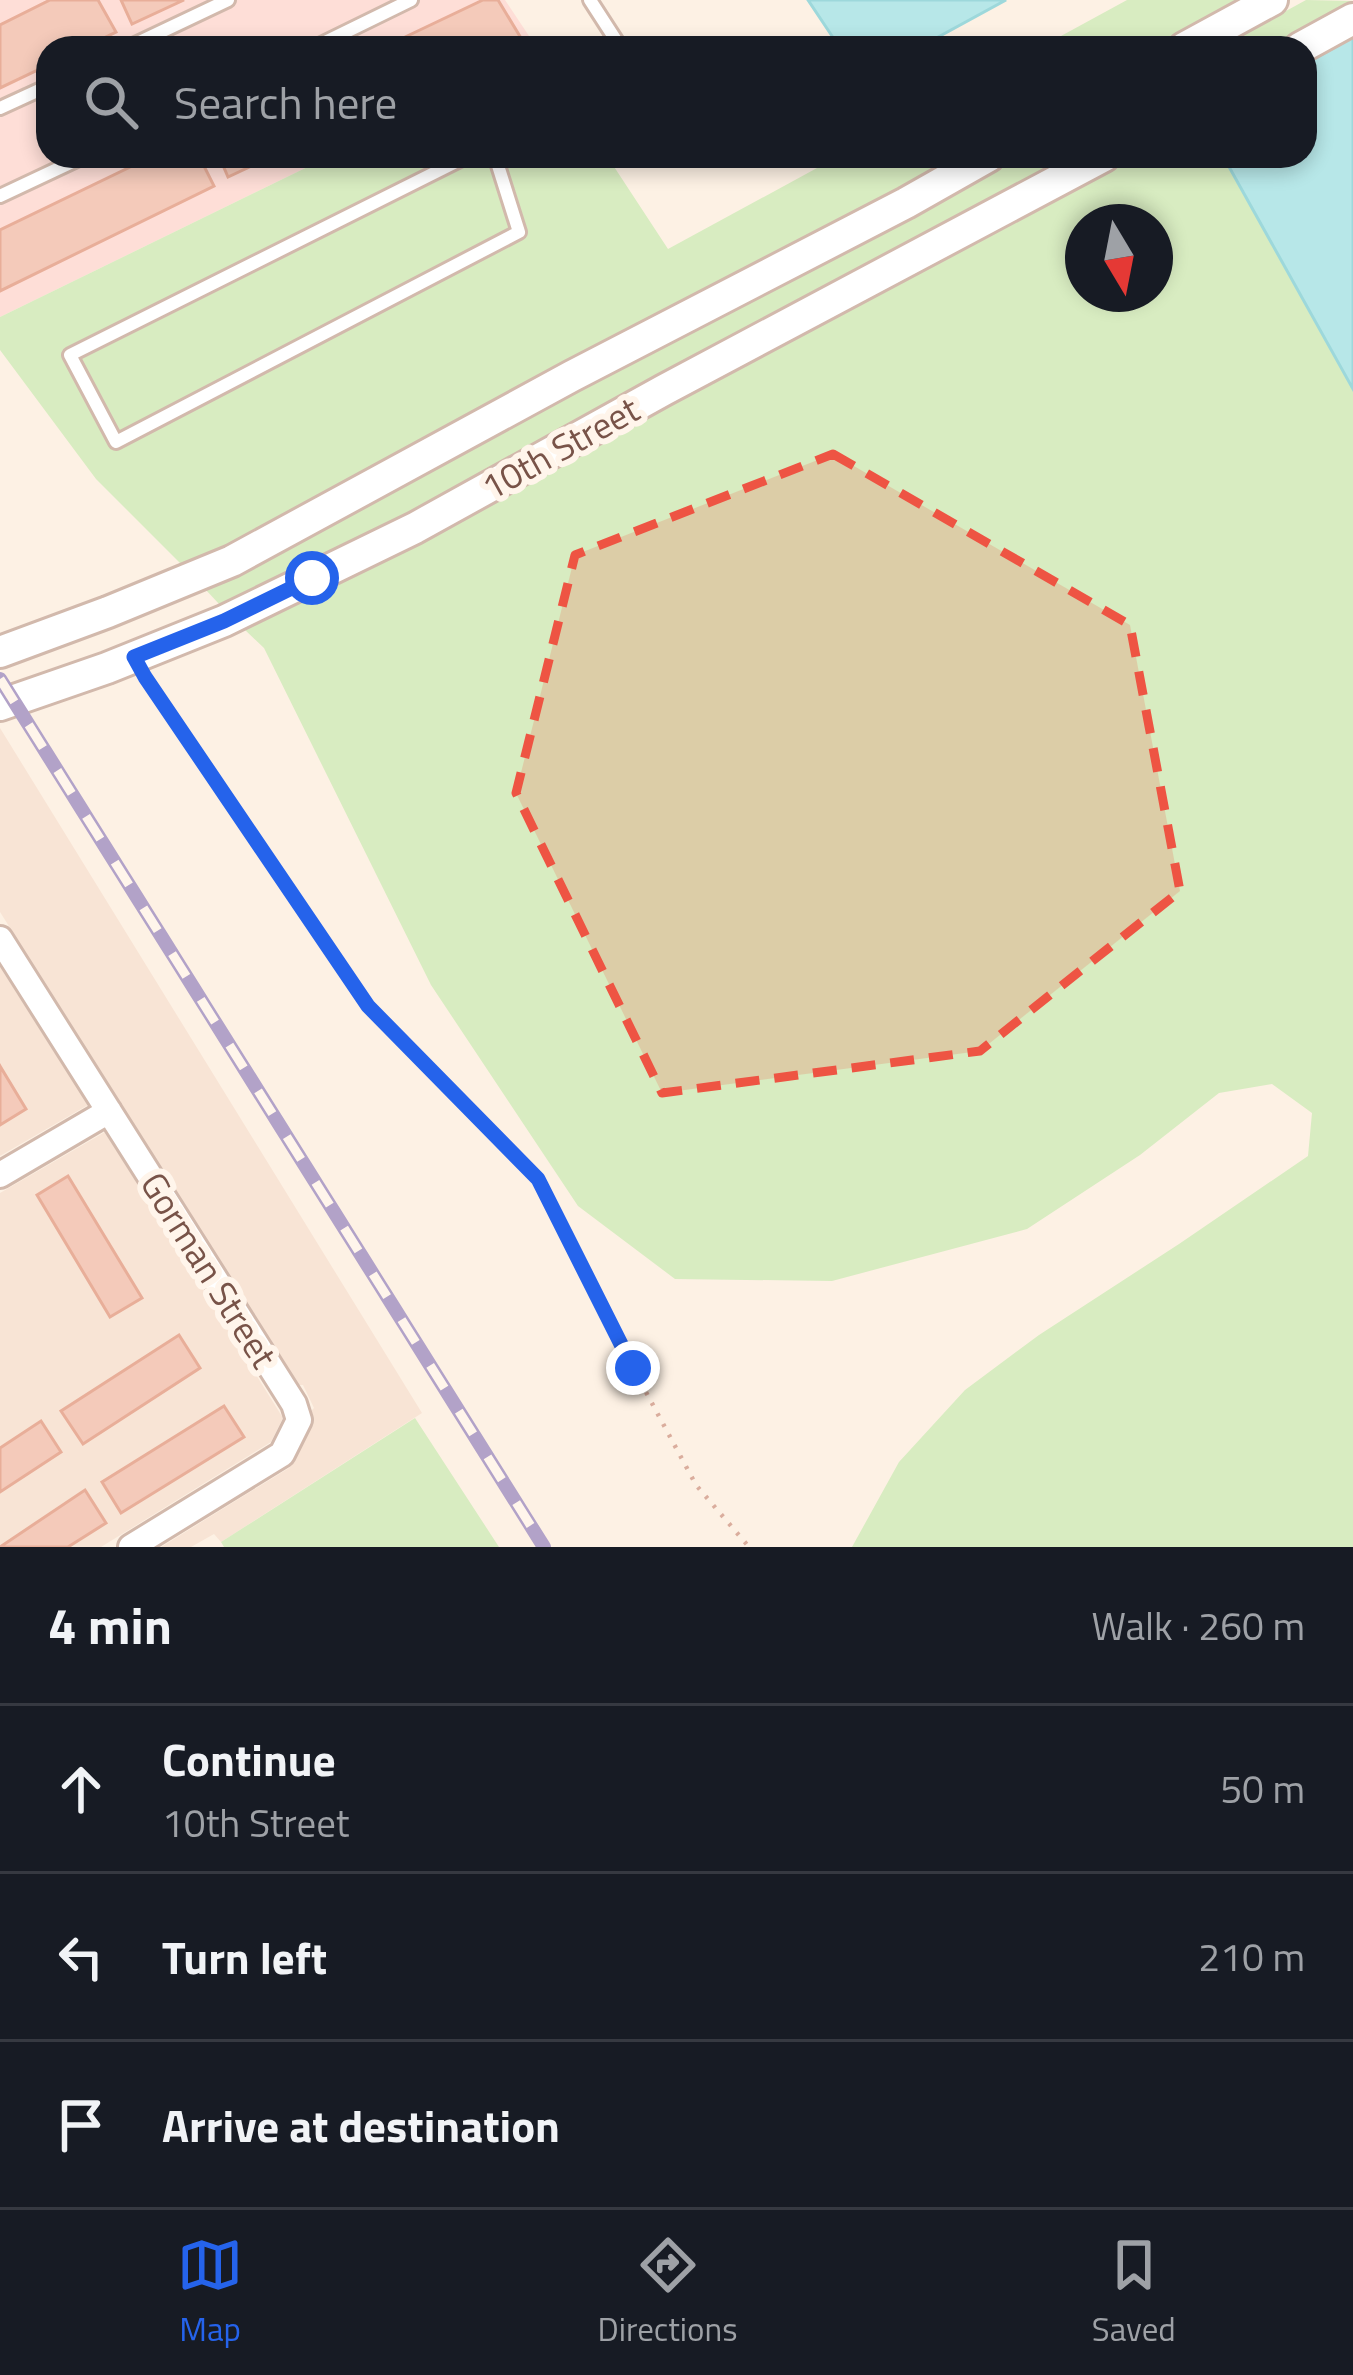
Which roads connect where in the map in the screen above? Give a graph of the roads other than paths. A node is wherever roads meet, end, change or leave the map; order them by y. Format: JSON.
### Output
{"nodes":[{"id":1,"x":228,"y":0,"type":"edge"},
{"id":2,"x":411,"y":0,"type":"edge"},
{"id":3,"x":590,"y":0,"type":"edge"},
{"id":4,"x":1272,"y":0,"type":"edge"},
{"id":5,"x":1353,"y":19,"type":"edge"},
{"id":6,"x":152,"y":36,"type":"edge"},
{"id":7,"x":338,"y":36,"type":"edge"},
{"id":8,"x":613,"y":36,"type":"edge"},
{"id":9,"x":1206,"y":36,"type":"edge"},
{"id":10,"x":1317,"y":39,"type":"edge"},
{"id":11,"x":36,"y":92,"type":"edge"},
{"id":12,"x":0,"y":108,"type":"edge"},
{"id":13,"x":60,"y":168,"type":"edge"},
{"id":14,"x":444,"y":168,"type":"edge"},
{"id":15,"x":499,"y":168,"type":"edge"},
{"id":16,"x":968,"y":168,"type":"edge"},
{"id":17,"x":1081,"y":168,"type":"edge"},
{"id":18,"x":0,"y":196,"type":"edge"},
{"id":19,"x":108,"y":612,"type":"junction"},
{"id":20,"x":0,"y":652,"type":"edge"},
{"id":21,"x":134,"y":657,"type":"junction"},
{"id":22,"x":0,"y":705,"type":"edge"},
{"id":23,"x":0,"y":939,"type":"edge"},
{"id":24,"x":109,"y":1112,"type":"junction"},
{"id":25,"x":0,"y":1174,"type":"edge"},
{"id":26,"x":131,"y":1547,"type":"edge"}],
"edges":[{"from":1,"to":6,"type":"lane"},
{"from":2,"to":7,"type":"lane"},
{"from":3,"to":8,"type":"lane"},
{"from":4,"to":9,"type":"street"},
{"from":5,"to":10,"type":"street"},
{"from":11,"to":12,"type":"lane"},
{"from":13,"to":18,"type":"lane"},
{"from":14,"to":15,"type":"lane"},
{"from":16,"to":19,"type":"street","name":"10th Street"},
{"from":17,"to":21,"type":"street","name":"10th Street"},
{"from":19,"to":20,"type":"street","name":"10th Street"},
{"from":19,"to":21,"type":"street"},
{"from":21,"to":22,"type":"street","name":"10th Street"},
{"from":23,"to":24,"type":"street","name":"Gorman Street"},
{"from":24,"to":25,"type":"street"},
{"from":24,"to":26,"type":"street","name":"Gorman Street"}]}
